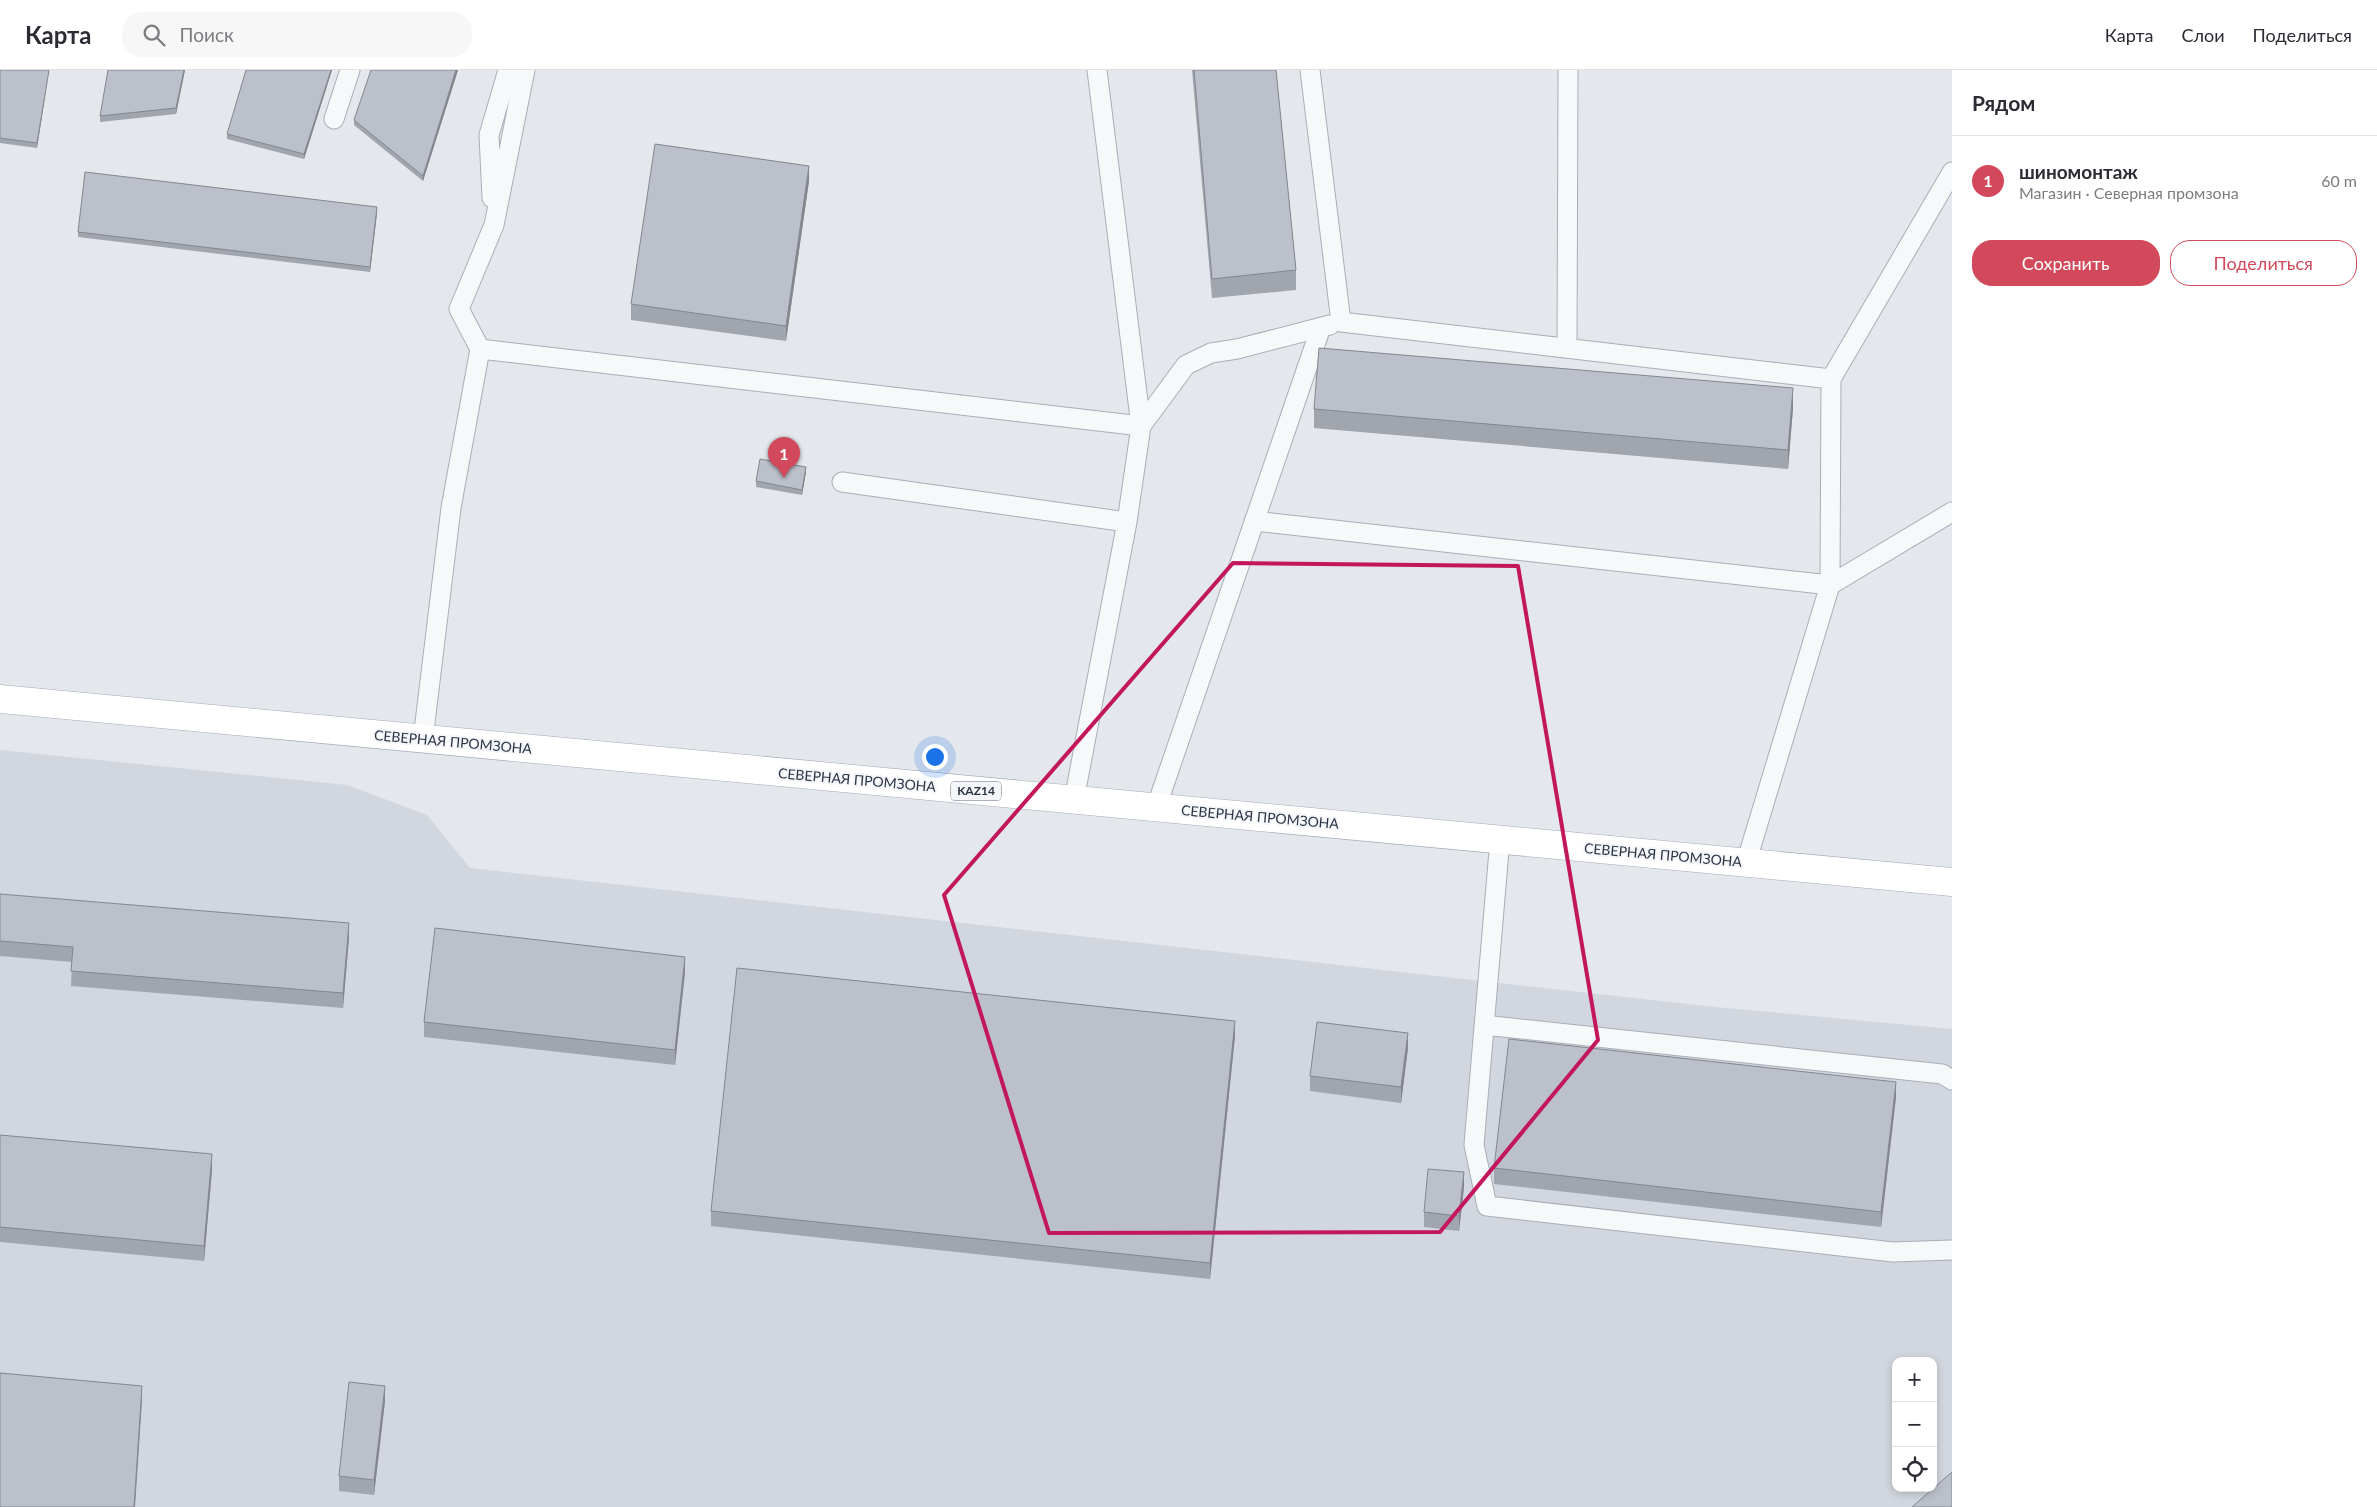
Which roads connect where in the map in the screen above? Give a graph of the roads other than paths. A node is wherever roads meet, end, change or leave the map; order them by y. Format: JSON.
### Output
{"nodes":[{"id":1,"x":350,"y":70,"type":"edge"},
{"id":2,"x":508,"y":70,"type":"edge"},
{"id":3,"x":525,"y":70,"type":"edge"},
{"id":4,"x":1097,"y":70,"type":"edge"},
{"id":5,"x":1310,"y":70,"type":"edge"},
{"id":6,"x":1568,"y":70,"type":"edge"},
{"id":7,"x":334,"y":118,"type":"dead end"},
{"id":8,"x":1952,"y":172,"type":"edge"},
{"id":9,"x":494,"y":225,"type":"junction"},
{"id":10,"x":1341,"y":322,"type":"junction"},
{"id":11,"x":1321,"y":327,"type":"junction"},
{"id":12,"x":1567,"y":348,"type":"junction"},
{"id":13,"x":480,"y":349,"type":"junction"},
{"id":14,"x":1831,"y":380,"type":"junction"},
{"id":15,"x":1141,"y":426,"type":"junction"},
{"id":16,"x":842,"y":482,"type":"dead end"},
{"id":17,"x":1952,"y":512,"type":"edge"},
{"id":18,"x":1127,"y":522,"type":"junction"},
{"id":19,"x":1254,"y":522,"type":"junction"},
{"id":20,"x":1830,"y":585,"type":"junction"},
{"id":21,"x":0,"y":699,"type":"edge"},
{"id":22,"x":423,"y":739,"type":"junction"},
{"id":23,"x":1074,"y":800,"type":"junction"},
{"id":24,"x":1156,"y":808,"type":"junction"},
{"id":25,"x":1500,"y":839,"type":"junction"},
{"id":26,"x":1746,"y":863,"type":"junction"},
{"id":27,"x":1952,"y":882,"type":"edge"},
{"id":28,"x":1484,"y":1025,"type":"junction"},
{"id":29,"x":1952,"y":1080,"type":"edge"},
{"id":30,"x":1952,"y":1250,"type":"edge"}],
"edges":[{"from":1,"to":7,"type":"lane"},
{"from":2,"to":9,"type":"lane"},
{"from":3,"to":9,"type":"lane"},
{"from":4,"to":15,"type":"lane"},
{"from":5,"to":10,"type":"lane"},
{"from":6,"to":12,"type":"lane"},
{"from":8,"to":14,"type":"lane"},
{"from":9,"to":13,"type":"lane"},
{"from":10,"to":11,"type":"lane"},
{"from":10,"to":12,"type":"lane"},
{"from":11,"to":15,"type":"lane"},
{"from":11,"to":19,"type":"lane"},
{"from":12,"to":14,"type":"lane"},
{"from":13,"to":15,"type":"lane"},
{"from":13,"to":22,"type":"lane"},
{"from":14,"to":20,"type":"lane"},
{"from":15,"to":18,"type":"lane"},
{"from":16,"to":18,"type":"lane"},
{"from":17,"to":20,"type":"lane"},
{"from":18,"to":23,"type":"lane"},
{"from":19,"to":20,"type":"lane"},
{"from":19,"to":24,"type":"lane"},
{"from":20,"to":26,"type":"lane"},
{"from":21,"to":22,"type":"main road","name":"СЕВЕРНАЯ ПРОМЗОНА","number":"KAZ14"},
{"from":22,"to":23,"type":"main road","name":"СЕВЕРНАЯ ПРОМЗОНА","number":"KAZ14"},
{"from":23,"to":24,"type":"main road","name":"СЕВЕРНАЯ ПРОМЗОНА","number":"KAZ14"},
{"from":24,"to":25,"type":"main road","name":"СЕВЕРНАЯ ПРОМЗОНА","number":"KAZ14"},
{"from":25,"to":26,"type":"main road","name":"СЕВЕРНАЯ ПРОМЗОНА","number":"KAZ14"},
{"from":25,"to":28,"type":"lane"},
{"from":26,"to":27,"type":"main road","name":"СЕВЕРНАЯ ПРОМЗОНА","number":"KAZ14"},
{"from":28,"to":29,"type":"lane"},
{"from":28,"to":30,"type":"lane"}]}
